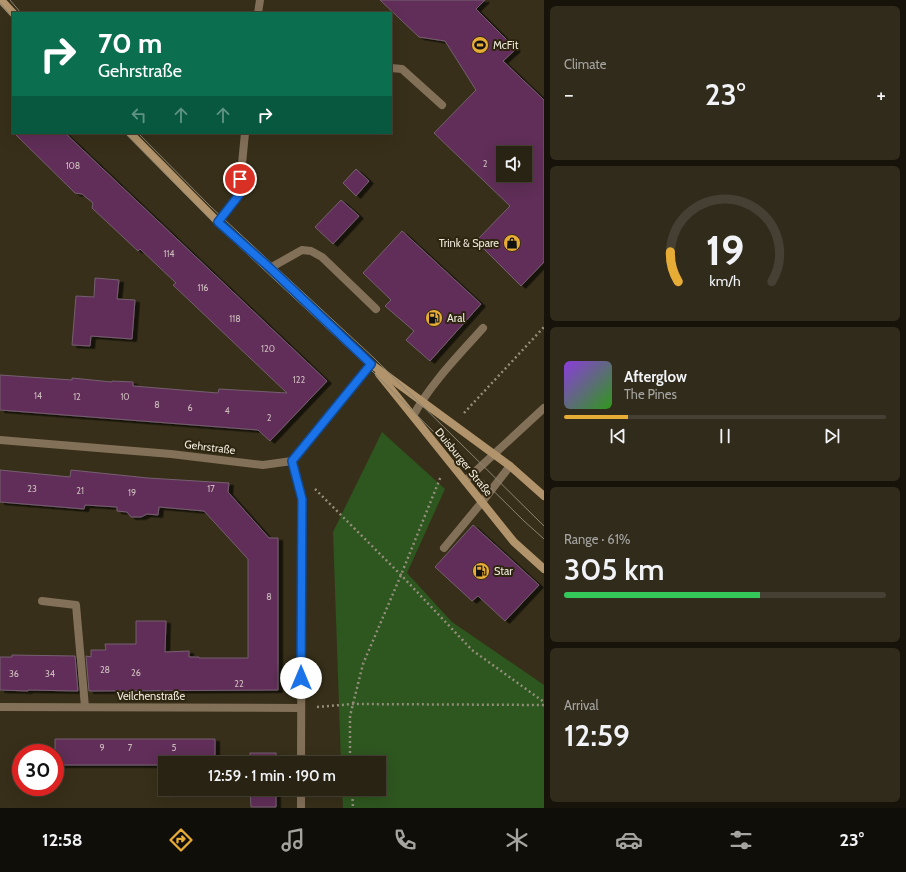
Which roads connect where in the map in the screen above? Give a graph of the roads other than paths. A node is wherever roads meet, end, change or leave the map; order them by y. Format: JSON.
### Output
{"nodes":[{"id":1,"x":1,"y":0,"type":"edge"},
{"id":2,"x":260,"y":0,"type":"edge"},
{"id":3,"x":12,"y":12,"type":"edge"},
{"id":4,"x":258,"y":12,"type":"edge"},
{"id":5,"x":392,"y":68,"type":"edge"},
{"id":6,"x":442,"y":105,"type":"dead end"},
{"id":7,"x":131,"y":134,"type":"edge"},
{"id":8,"x":245,"y":134,"type":"edge"},
{"id":9,"x":218,"y":222,"type":"junction"},
{"id":10,"x":270,"y":268,"type":"junction"},
{"id":11,"x":376,"y":309,"type":"dead end"},
{"id":12,"x":483,"y":328,"type":"dead end"},
{"id":13,"x":371,"y":364,"type":"junction"},
{"id":14,"x":422,"y":402,"type":"junction"},
{"id":15,"x":544,"y":408,"type":"edge"},
{"id":16,"x":413,"y":416,"type":"junction"},
{"id":17,"x":0,"y":440,"type":"edge"},
{"id":18,"x":493,"y":454,"type":"junction"},
{"id":19,"x":292,"y":461,"type":"junction"},
{"id":20,"x":510,"y":466,"type":"junction"},
{"id":21,"x":465,"y":481,"type":"junction"},
{"id":22,"x":544,"y":496,"type":"edge"},
{"id":23,"x":482,"y":502,"type":"junction"},
{"id":24,"x":444,"y":548,"type":"dead end"},
{"id":25,"x":544,"y":569,"type":"edge"},
{"id":26,"x":42,"y":601,"type":"dead end"},
{"id":27,"x":0,"y":707,"type":"edge"},
{"id":28,"x":85,"y":707,"type":"junction"},
{"id":29,"x":301,"y":708,"type":"junction"},
{"id":30,"x":301,"y":756,"type":"edge"},
{"id":31,"x":301,"y":796,"type":"edge"},
{"id":32,"x":301,"y":808,"type":"edge"}],
"edges":[{"from":1,"to":3,"type":"main road"},
{"from":2,"to":4,"type":"street"},
{"from":5,"to":6,"type":"street"},
{"from":7,"to":9,"type":"main road","name":"Duisburger Straße"},
{"from":8,"to":9,"type":"street"},
{"from":9,"to":10,"type":"main road","name":"Duisburger Straße"},
{"from":10,"to":11,"type":"street"},
{"from":10,"to":13,"type":"main road","name":"Duisburger Straße"},
{"from":12,"to":14,"type":"street"},
{"from":13,"to":14,"type":"main road","name":"Duisburger Straße"},
{"from":13,"to":16,"type":"main road","name":"Duisburger Straße"},
{"from":13,"to":19,"type":"street"},
{"from":14,"to":16,"type":"street"},
{"from":14,"to":18,"type":"main road","name":"Duisburger Straße"},
{"from":15,"to":18,"type":"street"},
{"from":16,"to":21,"type":"main road","name":"Duisburger Straße"},
{"from":17,"to":19,"type":"street","name":"Gehrstraße"},
{"from":18,"to":20,"type":"main road","name":"Duisburger Straße"},
{"from":18,"to":21,"type":"street"},
{"from":19,"to":29,"type":"street"},
{"from":20,"to":22,"type":"main road","name":"Duisburger Straße"},
{"from":20,"to":23,"type":"street"},
{"from":21,"to":23,"type":"main road","name":"Duisburger Straße"},
{"from":23,"to":24,"type":"street"},
{"from":23,"to":25,"type":"main road","name":"Duisburger Straße"},
{"from":26,"to":28,"type":"street"},
{"from":27,"to":28,"type":"street","name":"Veilchenstraße"},
{"from":28,"to":29,"type":"street","name":"Veilchenstraße"},
{"from":29,"to":30,"type":"street"},
{"from":31,"to":32,"type":"street"}]}
